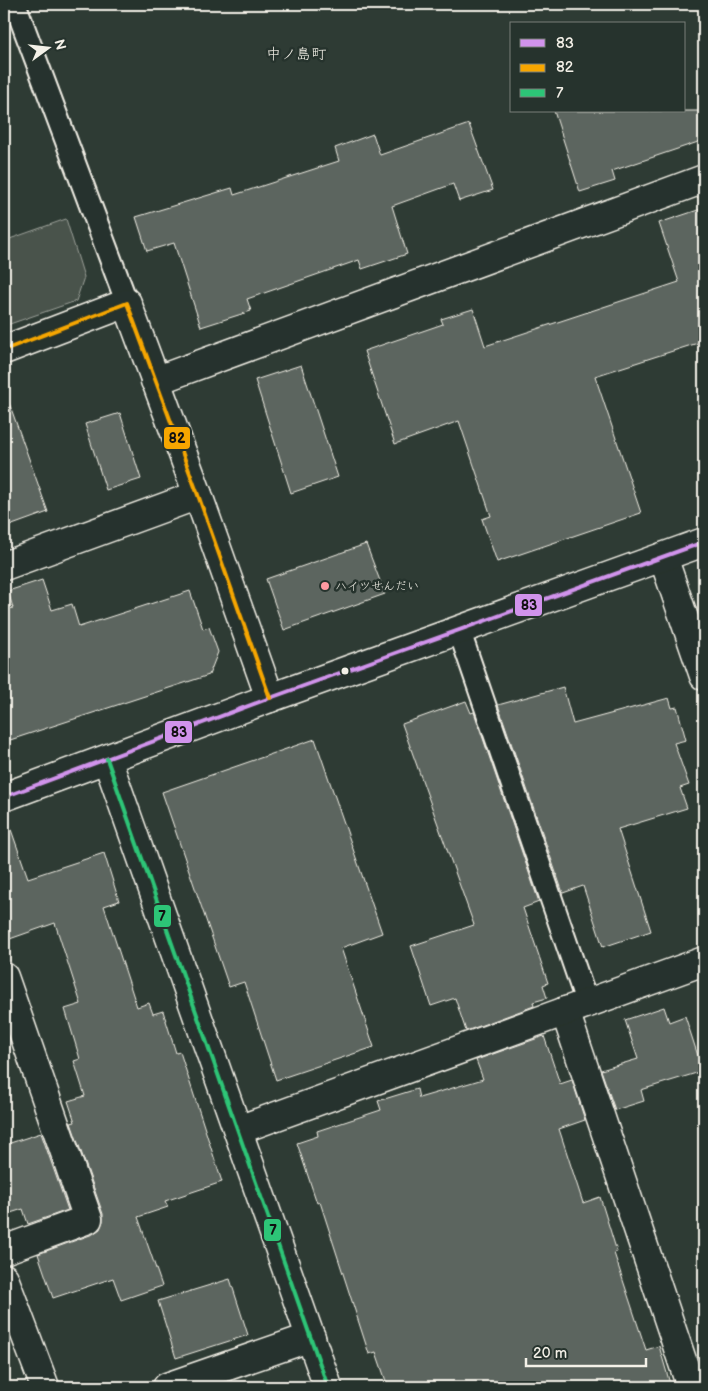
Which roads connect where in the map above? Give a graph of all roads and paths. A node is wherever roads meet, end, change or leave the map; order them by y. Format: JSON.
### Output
{"nodes":[{"id":1,"x":15,"y":4,"type":"edge"},
{"id":2,"x":704,"y":179,"type":"edge"},
{"id":3,"x":127,"y":303,"type":"junction"},
{"id":4,"x":4,"y":350,"type":"edge"},
{"id":5,"x":155,"y":381,"type":"junction"},
{"id":6,"x":198,"y":495,"type":"junction"},
{"id":7,"x":704,"y":542,"type":"edge"},
{"id":8,"x":663,"y":557,"type":"junction"},
{"id":9,"x":4,"y":566,"type":"edge"},
{"id":10,"x":459,"y":630,"type":"junction"},
{"id":11,"x":704,"y":676,"type":"edge"},
{"id":12,"x":270,"y":698,"type":"junction"},
{"id":13,"x":107,"y":759,"type":"junction"},
{"id":14,"x":4,"y":797,"type":"edge"},
{"id":15,"x":704,"y":961,"type":"edge"},
{"id":16,"x":4,"y":977,"type":"edge"},
{"id":17,"x":576,"y":1007,"type":"junction"},
{"id":18,"x":238,"y":1130,"type":"junction"},
{"id":19,"x":4,"y":1250,"type":"edge"},
{"id":20,"x":4,"y":1278,"type":"edge"},
{"id":21,"x":311,"y":1337,"type":"junction"},
{"id":22,"x":45,"y":1387,"type":"edge"},
{"id":23,"x":167,"y":1387,"type":"edge"},
{"id":24,"x":328,"y":1387,"type":"edge"},
{"id":25,"x":691,"y":1387,"type":"edge"}],
"edges":[{"from":1,"to":3,"type":"lane"},
{"from":2,"to":5,"type":"street"},
{"from":3,"to":4,"type":"street"},
{"from":3,"to":5,"type":"street"},
{"from":5,"to":6,"type":"street"},
{"from":6,"to":9,"type":"street"},
{"from":6,"to":12,"type":"street"},
{"from":7,"to":8,"type":"street"},
{"from":8,"to":10,"type":"street"},
{"from":8,"to":11,"type":"street"},
{"from":10,"to":12,"type":"street"},
{"from":10,"to":17,"type":"lane"},
{"from":12,"to":13,"type":"street"},
{"from":13,"to":14,"type":"street"},
{"from":13,"to":18,"type":"street"},
{"from":15,"to":17,"type":"street"},
{"from":16,"to":19,"type":"street"},
{"from":17,"to":18,"type":"street"},
{"from":17,"to":25,"type":"street"},
{"from":18,"to":21,"type":"street"},
{"from":20,"to":22,"type":"street"},
{"from":21,"to":23,"type":"street"},
{"from":21,"to":24,"type":"street"}]}
